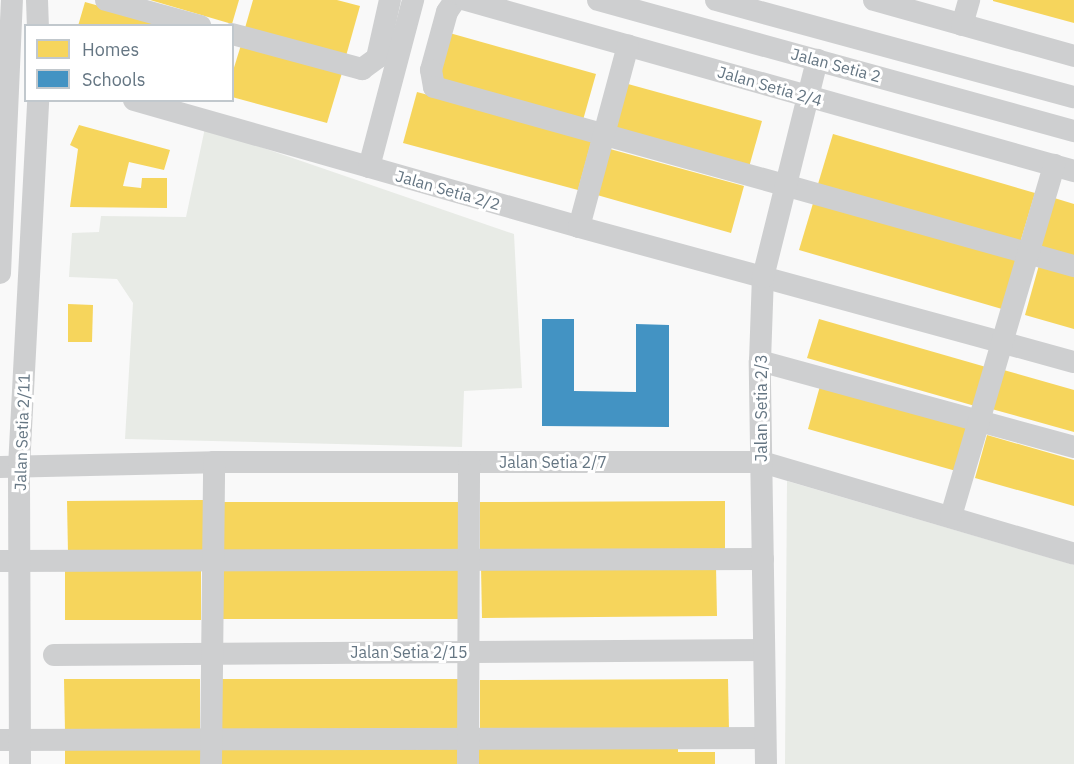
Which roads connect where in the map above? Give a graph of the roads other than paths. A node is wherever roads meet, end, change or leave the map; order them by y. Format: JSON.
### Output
{"nodes":[{"id":1,"x":12,"y":0,"type":"edge"},
{"id":2,"x":37,"y":0,"type":"edge"},
{"id":3,"x":106,"y":0,"type":"edge"},
{"id":4,"x":390,"y":0,"type":"edge"},
{"id":5,"x":413,"y":0,"type":"edge"},
{"id":6,"x":455,"y":0,"type":"edge"},
{"id":7,"x":466,"y":0,"type":"edge"},
{"id":8,"x":598,"y":0,"type":"edge"},
{"id":9,"x":705,"y":0,"type":"edge"},
{"id":10,"x":716,"y":0,"type":"edge"},
{"id":11,"x":874,"y":0,"type":"edge"},
{"id":12,"x":969,"y":0,"type":"edge"},
{"id":13,"x":38,"y":24,"type":"edge"},
{"id":14,"x":193,"y":24,"type":"edge"},
{"id":15,"x":962,"y":25,"type":"junction"},
{"id":16,"x":698,"y":27,"type":"junction"},
{"id":17,"x":234,"y":35,"type":"edge"},
{"id":18,"x":628,"y":46,"type":"junction"},
{"id":19,"x":1074,"y":56,"type":"edge"},
{"id":20,"x":817,"y":60,"type":"junction"},
{"id":21,"x":4,"y":80,"type":"edge"},
{"id":22,"x":1074,"y":96,"type":"edge"},
{"id":23,"x":809,"y":97,"type":"junction"},
{"id":24,"x":38,"y":102,"type":"edge"},
{"id":25,"x":141,"y":102,"type":"edge"},
{"id":26,"x":1074,"y":131,"type":"edge"},
{"id":27,"x":604,"y":135,"type":"junction"},
{"id":28,"x":369,"y":167,"type":"junction"},
{"id":29,"x":1064,"y":168,"type":"edge"},
{"id":30,"x":786,"y":185,"type":"junction"},
{"id":31,"x":579,"y":227,"type":"junction"},
{"id":32,"x":1028,"y":252,"type":"junction"},
{"id":33,"x":0,"y":254,"type":"edge"},
{"id":34,"x":1074,"y":266,"type":"edge"},
{"id":35,"x":0,"y":273,"type":"edge"},
{"id":36,"x":763,"y":277,"type":"junction"},
{"id":37,"x":1001,"y":342,"type":"junction"},
{"id":38,"x":760,"y":361,"type":"junction"},
{"id":39,"x":1074,"y":362,"type":"edge"},
{"id":40,"x":979,"y":420,"type":"junction"},
{"id":41,"x":1074,"y":447,"type":"edge"},
{"id":42,"x":214,"y":462,"type":"junction"},
{"id":43,"x":469,"y":462,"type":"junction"},
{"id":44,"x":762,"y":462,"type":"junction"},
{"id":45,"x":10,"y":467,"type":"edge"},
{"id":46,"x":951,"y":516,"type":"junction"},
{"id":47,"x":1074,"y":554,"type":"edge"},
{"id":48,"x":763,"y":559,"type":"junction"},
{"id":49,"x":213,"y":560,"type":"junction"},
{"id":50,"x":468,"y":560,"type":"junction"},
{"id":51,"x":10,"y":561,"type":"edge"},
{"id":52,"x":764,"y":650,"type":"junction"},
{"id":53,"x":468,"y":652,"type":"junction"},
{"id":54,"x":212,"y":654,"type":"junction"},
{"id":55,"x":10,"y":655,"type":"edge"},
{"id":56,"x":54,"y":655,"type":"dead end"},
{"id":57,"x":765,"y":738,"type":"junction"},
{"id":58,"x":468,"y":739,"type":"junction"},
{"id":59,"x":10,"y":740,"type":"edge"},
{"id":60,"x":211,"y":740,"type":"junction"},
{"id":61,"x":21,"y":764,"type":"edge"},
{"id":62,"x":211,"y":764,"type":"edge"},
{"id":63,"x":468,"y":764,"type":"edge"},
{"id":64,"x":766,"y":764,"type":"edge"}],
"edges":[{"from":1,"to":21,"type":"street"},
{"from":2,"to":13,"type":"street"},
{"from":3,"to":14,"type":"street"},
{"from":4,"to":17,"type":"street"},
{"from":5,"to":28,"type":"street"},
{"from":6,"to":27,"type":"street"},
{"from":7,"to":18,"type":"street","name":"Jalan Setia 2/4"},
{"from":8,"to":16,"type":"street","name":"Jalan Setia 2"},
{"from":9,"to":16,"type":"street"},
{"from":10,"to":22,"type":"street","name":"Jalan Setia 2"},
{"from":11,"to":15,"type":"street"},
{"from":12,"to":15,"type":"street"},
{"from":15,"to":19,"type":"street"},
{"from":16,"to":20,"type":"street","name":"Jalan Setia 2"},
{"from":18,"to":23,"type":"street","name":"Jalan Setia 2/4"},
{"from":18,"to":27,"type":"street"},
{"from":20,"to":23,"type":"street","name":"Jalan Setia 2/3"},
{"from":20,"to":26,"type":"street","name":"Jalan Setia 2"},
{"from":21,"to":33,"type":"street"},
{"from":23,"to":29,"type":"street","name":"Jalan Setia 2/4"},
{"from":23,"to":30,"type":"street","name":"Jalan Setia 2/3"},
{"from":24,"to":45,"type":"street","name":"Jalan Setia 2/11"},
{"from":25,"to":28,"type":"street","name":"Jalan Setia 2/2"},
{"from":27,"to":30,"type":"street"},
{"from":27,"to":31,"type":"street"},
{"from":28,"to":31,"type":"street","name":"Jalan Setia 2/2"},
{"from":29,"to":32,"type":"street"},
{"from":30,"to":32,"type":"street"},
{"from":30,"to":36,"type":"street","name":"Jalan Setia 2/3"},
{"from":31,"to":36,"type":"street","name":"Jalan Setia 2/2"},
{"from":32,"to":34,"type":"street"},
{"from":32,"to":37,"type":"street"},
{"from":33,"to":35,"type":"street"},
{"from":36,"to":37,"type":"street","name":"Jalan Setia 2/2"},
{"from":36,"to":38,"type":"street","name":"Jalan Setia 2/3"},
{"from":37,"to":39,"type":"street","name":"Jalan Setia 2/2"},
{"from":37,"to":40,"type":"street"},
{"from":38,"to":40,"type":"street"},
{"from":38,"to":44,"type":"street","name":"Jalan Setia 2/3"},
{"from":40,"to":41,"type":"street"},
{"from":40,"to":46,"type":"street"},
{"from":42,"to":43,"type":"street","name":"Jalan Setia 2/7"},
{"from":42,"to":45,"type":"street","name":"Jalan Setia 2/7"},
{"from":42,"to":49,"type":"street"},
{"from":43,"to":44,"type":"street","name":"Jalan Setia 2/7"},
{"from":43,"to":50,"type":"street"},
{"from":44,"to":46,"type":"street","name":"Jalan Setia 2/7"},
{"from":44,"to":48,"type":"street","name":"Jalan Setia 2/3"},
{"from":45,"to":51,"type":"street","name":"Jalan Setia 2/11"},
{"from":46,"to":47,"type":"street","name":"Jalan Setia 2/7"},
{"from":48,"to":50,"type":"street"},
{"from":48,"to":52,"type":"street","name":"Jalan Setia 2/3"},
{"from":49,"to":50,"type":"street"},
{"from":49,"to":51,"type":"street"},
{"from":49,"to":54,"type":"street"},
{"from":50,"to":53,"type":"street"},
{"from":51,"to":55,"type":"street","name":"Jalan Setia 2/11"},
{"from":52,"to":53,"type":"street","name":"Jalan Setia 2/15"},
{"from":52,"to":57,"type":"street","name":"Jalan Setia 2/3"},
{"from":53,"to":54,"type":"street","name":"Jalan Setia 2/15"},
{"from":53,"to":58,"type":"street"},
{"from":54,"to":56,"type":"street","name":"Jalan Setia 2/15"},
{"from":54,"to":60,"type":"street"},
{"from":55,"to":59,"type":"street","name":"Jalan Setia 2/11"},
{"from":57,"to":58,"type":"street"},
{"from":57,"to":64,"type":"street","name":"Jalan Setia 2/3"},
{"from":58,"to":60,"type":"street"},
{"from":58,"to":63,"type":"street"},
{"from":59,"to":60,"type":"street"},
{"from":59,"to":61,"type":"street","name":"Jalan Setia 2/11"},
{"from":60,"to":62,"type":"street"}]}
